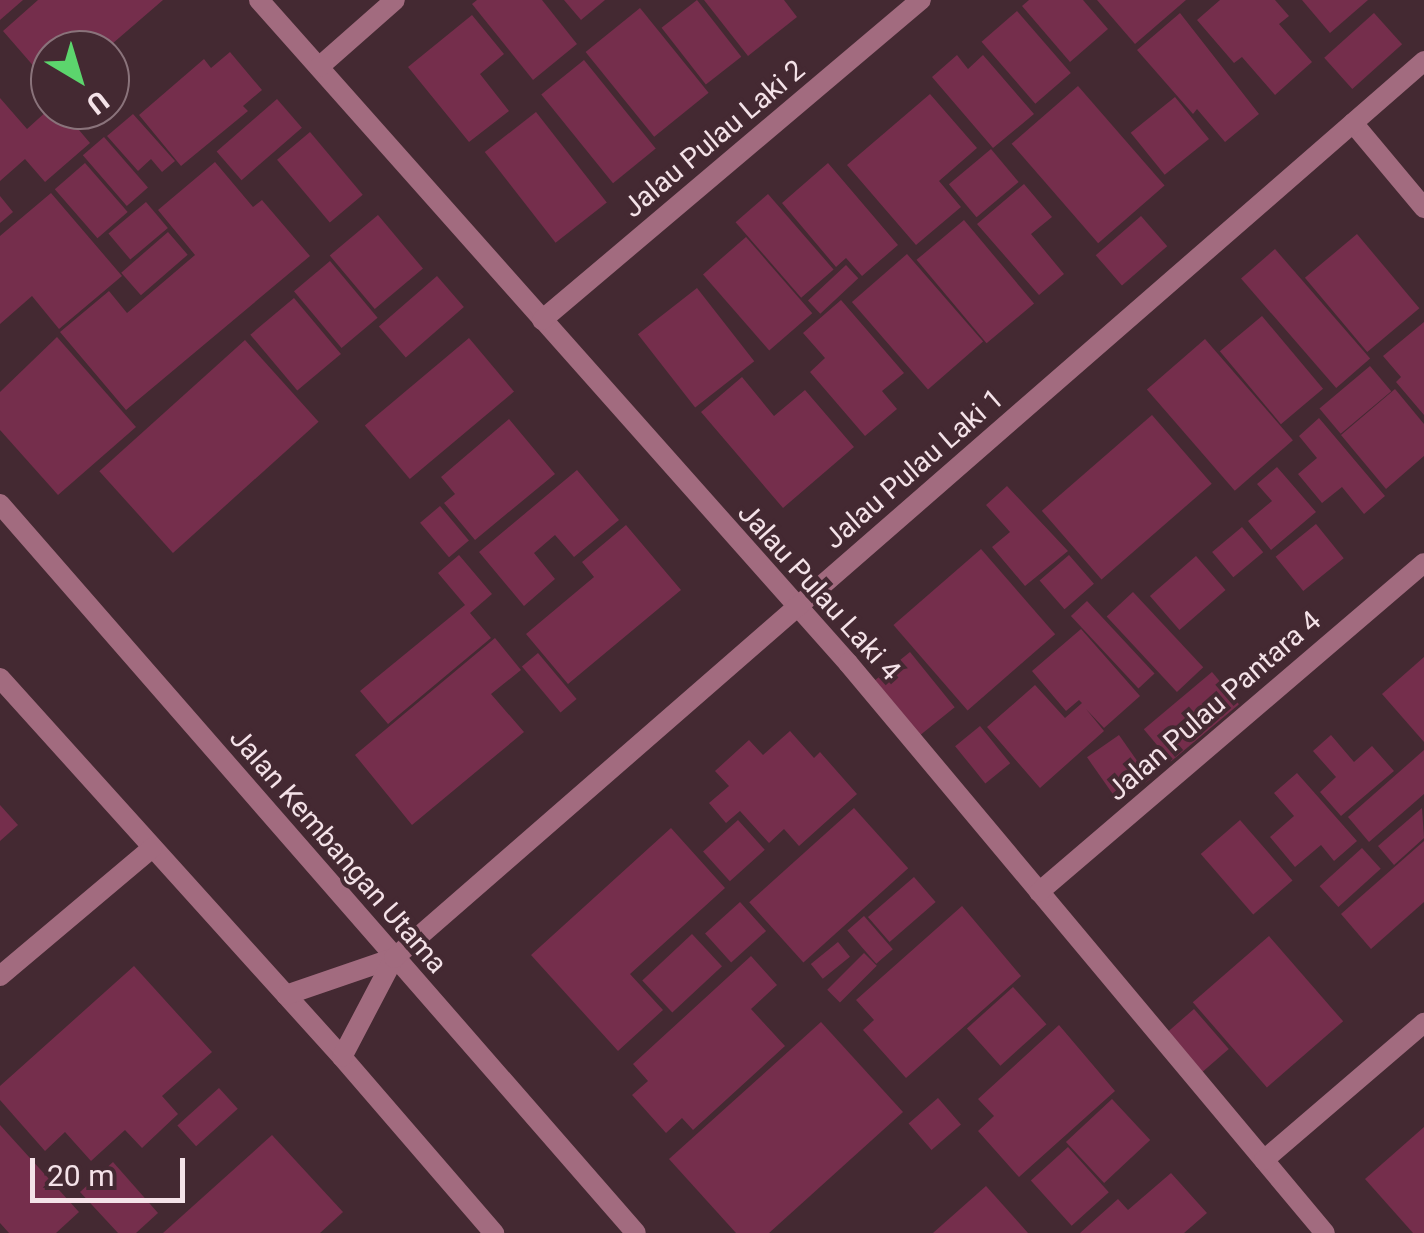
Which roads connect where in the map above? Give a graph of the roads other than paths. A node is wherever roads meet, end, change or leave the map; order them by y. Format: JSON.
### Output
{"nodes":[{"id":1,"x":259,"y":0,"type":"edge"},
{"id":2,"x":396,"y":0,"type":"edge"},
{"id":3,"x":921,"y":0,"type":"edge"},
{"id":4,"x":1424,"y":61,"type":"edge"},
{"id":5,"x":319,"y":67,"type":"junction"},
{"id":6,"x":1353,"y":123,"type":"junction"},
{"id":7,"x":1424,"y":208,"type":"edge"},
{"id":8,"x":542,"y":320,"type":"junction"},
{"id":9,"x":0,"y":504,"type":"edge"},
{"id":10,"x":1424,"y":562,"type":"edge"},
{"id":11,"x":796,"y":608,"type":"junction"},
{"id":12,"x":0,"y":678,"type":"edge"},
{"id":13,"x":152,"y":848,"type":"junction"},
{"id":14,"x":1039,"y":892,"type":"junction"},
{"id":15,"x":394,"y":958,"type":"junction"},
{"id":16,"x":0,"y":976,"type":"edge"},
{"id":17,"x":286,"y":995,"type":"junction"},
{"id":18,"x":1424,"y":1022,"type":"edge"},
{"id":19,"x":342,"y":1056,"type":"junction"},
{"id":20,"x":1264,"y":1160,"type":"junction"},
{"id":21,"x":494,"y":1233,"type":"edge"},
{"id":22,"x":636,"y":1233,"type":"edge"},
{"id":23,"x":1325,"y":1233,"type":"edge"}],
"edges":[{"from":1,"to":5,"type":"street","name":"Jalau Pulau Laki 4"},
{"from":2,"to":5,"type":"street"},
{"from":3,"to":8,"type":"street","name":"Jalau Pulau Laki 2"},
{"from":4,"to":6,"type":"street","name":"Jalau Pulau Laki 1"},
{"from":5,"to":8,"type":"street","name":"Jalau Pulau Laki 4"},
{"from":6,"to":7,"type":"street"},
{"from":6,"to":11,"type":"street","name":"Jalau Pulau Laki 1"},
{"from":8,"to":11,"type":"street","name":"Jalau Pulau Laki 4"},
{"from":9,"to":15,"type":"street","name":"Jalan Kembangan Utama"},
{"from":10,"to":14,"type":"street","name":"Jalan Pulau Pantara 4"},
{"from":11,"to":14,"type":"street","name":"Jalau Pulau Laki 4"},
{"from":11,"to":15,"type":"street","name":"Jalau Pulau Laki 1"},
{"from":12,"to":13,"type":"street"},
{"from":13,"to":16,"type":"street"},
{"from":13,"to":17,"type":"street"},
{"from":14,"to":20,"type":"street","name":"Jalau Pulau Laki 4"},
{"from":15,"to":17,"type":"street","name":"Jalau Pulau Laki 1"},
{"from":15,"to":19,"type":"street","name":"Jalau Pulau Laki 1"},
{"from":15,"to":22,"type":"street","name":"Jalan Kembangan Utama"},
{"from":17,"to":19,"type":"street"},
{"from":18,"to":20,"type":"street"},
{"from":19,"to":21,"type":"street"},
{"from":20,"to":23,"type":"street","name":"Jalau Pulau Laki 4"}]}
